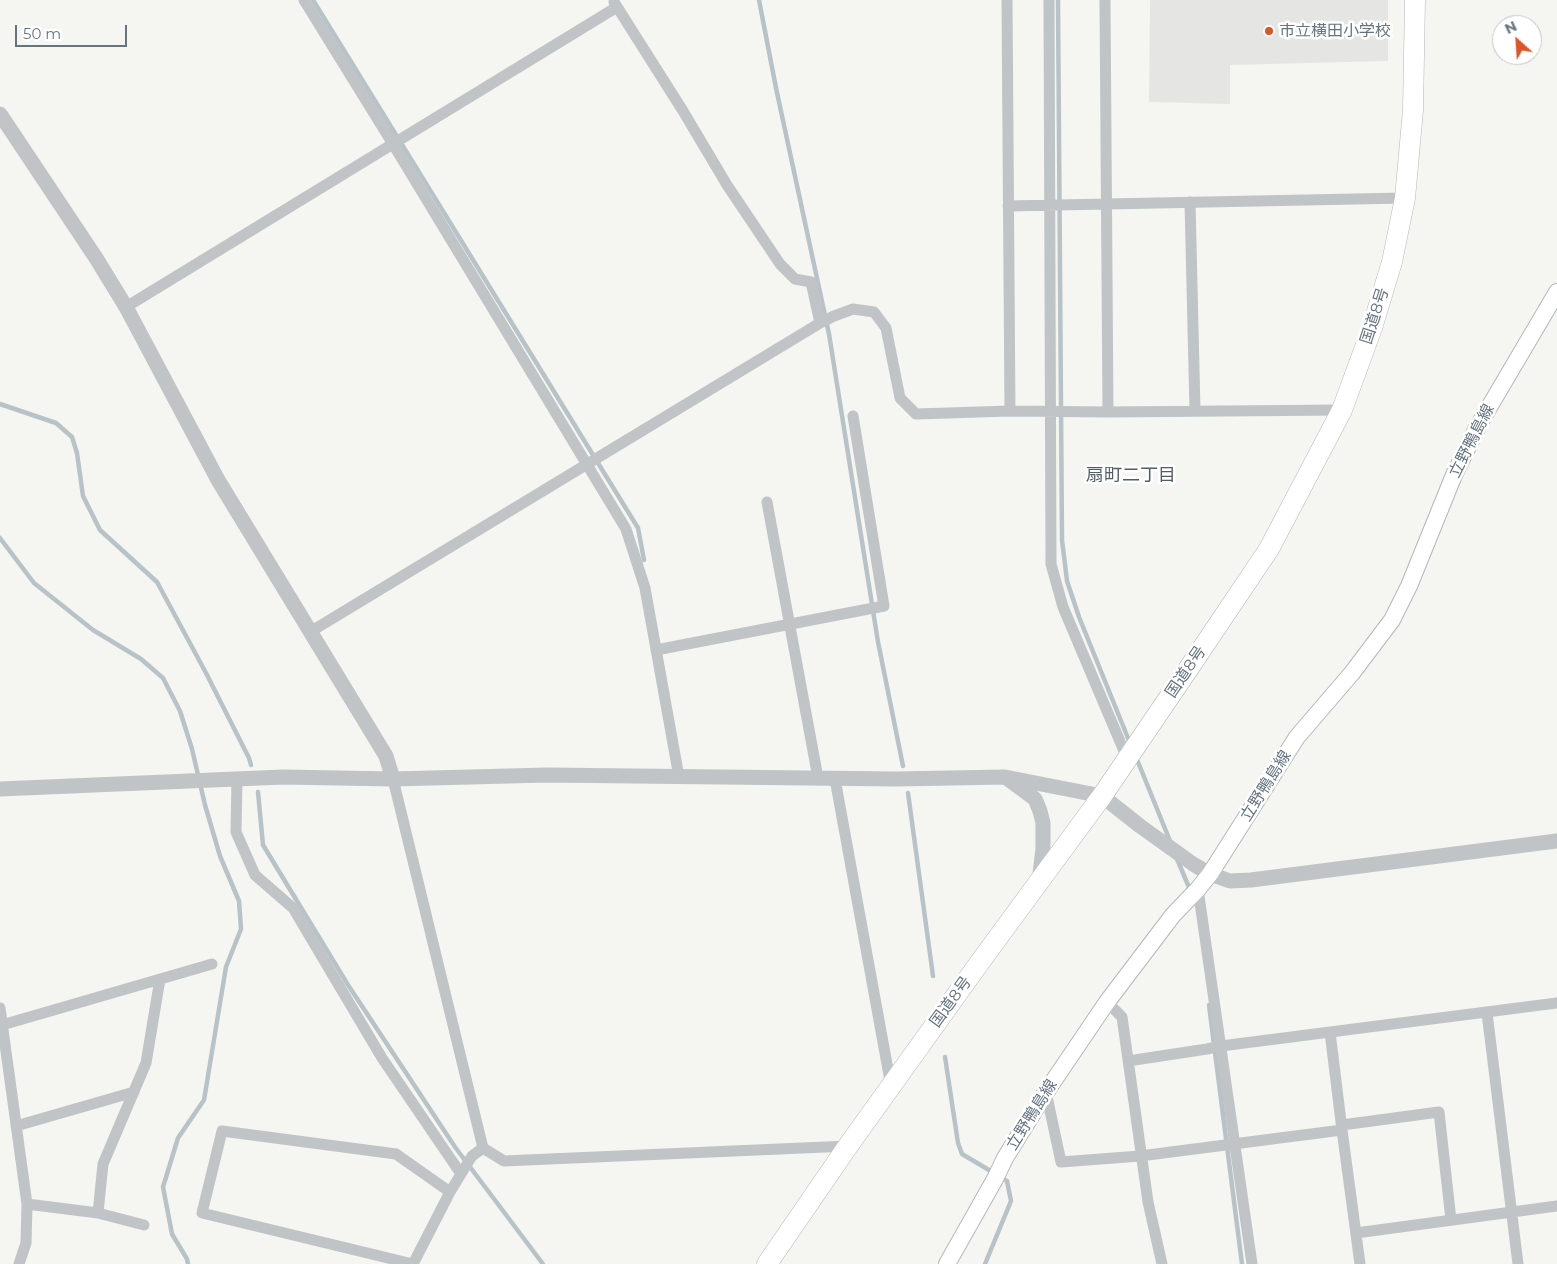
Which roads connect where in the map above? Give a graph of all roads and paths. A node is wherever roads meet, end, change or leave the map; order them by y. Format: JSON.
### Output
{"nodes":[{"id":1,"x":304,"y":0,"type":"edge"},
{"id":2,"x":1007,"y":0,"type":"edge"},
{"id":3,"x":1049,"y":0,"type":"edge"},
{"id":4,"x":1105,"y":0,"type":"edge"},
{"id":5,"x":1415,"y":0,"type":"edge"},
{"id":6,"x":615,"y":3,"type":"edge"},
{"id":7,"x":0,"y":114,"type":"edge"},
{"id":8,"x":398,"y":140,"type":"junction"},
{"id":9,"x":1404,"y":198,"type":"junction"},
{"id":10,"x":1190,"y":202,"type":"junction"},
{"id":11,"x":1107,"y":204,"type":"junction"},
{"id":12,"x":1051,"y":205,"type":"junction"},
{"id":13,"x":1008,"y":206,"type":"junction"},
{"id":14,"x":1554,"y":301,"type":"edge"},
{"id":15,"x":126,"y":307,"type":"junction"},
{"id":16,"x":820,"y":323,"type":"junction"},
{"id":17,"x":1010,"y":410,"type":"junction"},
{"id":18,"x":1342,"y":410,"type":"junction"},
{"id":19,"x":1051,"y":411,"type":"junction"},
{"id":20,"x":1196,"y":411,"type":"junction"},
{"id":21,"x":1108,"y":412,"type":"junction"},
{"id":22,"x":853,"y":416,"type":"dead end"},
{"id":23,"x":593,"y":461,"type":"junction"},
{"id":24,"x":767,"y":502,"type":"dead end"},
{"id":25,"x":789,"y":624,"type":"junction"},
{"id":26,"x":310,"y":632,"type":"junction"},
{"id":27,"x":656,"y":650,"type":"junction"},
{"id":28,"x":1127,"y":758,"type":"junction"},
{"id":29,"x":680,"y":777,"type":"junction"},
{"id":30,"x":1005,"y":777,"type":"junction"},
{"id":31,"x":818,"y":778,"type":"junction"},
{"id":32,"x":237,"y":779,"type":"junction"},
{"id":33,"x":394,"y":779,"type":"junction"},
{"id":34,"x":835,"y":779,"type":"junction"},
{"id":35,"x":0,"y":789,"type":"edge"},
{"id":36,"x":1102,"y":796,"type":"junction"},
{"id":37,"x":1557,"y":841,"type":"edge"},
{"id":38,"x":1210,"y":874,"type":"junction"},
{"id":39,"x":1039,"y":882,"type":"junction"},
{"id":40,"x":1198,"y":889,"type":"junction"},
{"id":41,"x":212,"y":964,"type":"dead end"},
{"id":42,"x":160,"y":979,"type":"junction"},
{"id":43,"x":1107,"y":1002,"type":"junction"},
{"id":44,"x":1557,"y":1004,"type":"edge"},
{"id":45,"x":0,"y":1008,"type":"edge"},
{"id":46,"x":1487,"y":1012,"type":"junction"},
{"id":47,"x":2,"y":1025,"type":"junction"},
{"id":48,"x":1330,"y":1032,"type":"junction"},
{"id":49,"x":1215,"y":1047,"type":"junction"},
{"id":50,"x":1128,"y":1060,"type":"junction"},
{"id":51,"x":891,"y":1086,"type":"junction"},
{"id":52,"x":134,"y":1092,"type":"junction"},
{"id":53,"x":1046,"y":1092,"type":"junction"},
{"id":54,"x":16,"y":1126,"type":"junction"},
{"id":55,"x":1342,"y":1127,"type":"junction"},
{"id":56,"x":1228,"y":1145,"type":"junction"},
{"id":57,"x":848,"y":1146,"type":"junction"},
{"id":58,"x":484,"y":1148,"type":"junction"},
{"id":59,"x":1140,"y":1156,"type":"junction"},
{"id":60,"x":461,"y":1174,"type":"junction"},
{"id":61,"x":450,"y":1192,"type":"junction"},
{"id":62,"x":27,"y":1204,"type":"junction"},
{"id":63,"x":1557,"y":1206,"type":"edge"},
{"id":64,"x":1512,"y":1211,"type":"junction"},
{"id":65,"x":98,"y":1213,"type":"junction"},
{"id":66,"x":1451,"y":1220,"type":"junction"},
{"id":67,"x":144,"y":1225,"type":"dead end"},
{"id":68,"x":1356,"y":1233,"type":"junction"},
{"id":69,"x":20,"y":1264,"type":"edge"},
{"id":70,"x":413,"y":1264,"type":"edge"},
{"id":71,"x":766,"y":1264,"type":"edge"},
{"id":72,"x":947,"y":1264,"type":"edge"},
{"id":73,"x":1162,"y":1264,"type":"edge"},
{"id":74,"x":1252,"y":1264,"type":"edge"},
{"id":75,"x":1360,"y":1264,"type":"edge"},
{"id":76,"x":1518,"y":1264,"type":"edge"}],
"edges":[{"from":1,"to":8,"type":"street"},
{"from":2,"to":13,"type":"street"},
{"from":3,"to":12,"type":"street"},
{"from":4,"to":11,"type":"street"},
{"from":5,"to":9,"type":"highway","name":"国道8号"},
{"from":6,"to":8,"type":"street"},
{"from":6,"to":16,"type":"street"},
{"from":7,"to":15,"type":"street"},
{"from":8,"to":15,"type":"street"},
{"from":8,"to":23,"type":"street"},
{"from":9,"to":10,"type":"street"},
{"from":9,"to":18,"type":"highway","name":"国道8号"},
{"from":10,"to":11,"type":"street"},
{"from":10,"to":20,"type":"street"},
{"from":11,"to":12,"type":"street"},
{"from":11,"to":21,"type":"street"},
{"from":12,"to":13,"type":"street"},
{"from":12,"to":19,"type":"street"},
{"from":13,"to":17,"type":"street"},
{"from":14,"to":38,"type":"main road","name":"立野鴨島線"},
{"from":15,"to":26,"type":"street"},
{"from":16,"to":17,"type":"street"},
{"from":16,"to":23,"type":"street"},
{"from":17,"to":19,"type":"street"},
{"from":18,"to":20,"type":"street"},
{"from":18,"to":28,"type":"highway","name":"国道8号"},
{"from":19,"to":21,"type":"street"},
{"from":19,"to":28,"type":"street"},
{"from":20,"to":21,"type":"street"},
{"from":22,"to":25,"type":"street"},
{"from":23,"to":26,"type":"street"},
{"from":23,"to":27,"type":"street"},
{"from":24,"to":25,"type":"street"},
{"from":25,"to":27,"type":"street"},
{"from":25,"to":31,"type":"street"},
{"from":26,"to":33,"type":"street"},
{"from":27,"to":29,"type":"street"},
{"from":28,"to":36,"type":"highway","name":"国道8号"},
{"from":29,"to":31,"type":"street"},
{"from":29,"to":33,"type":"street"},
{"from":30,"to":34,"type":"street"},
{"from":30,"to":36,"type":"street"},
{"from":30,"to":39,"type":"street"},
{"from":31,"to":34,"type":"street"},
{"from":32,"to":33,"type":"street"},
{"from":32,"to":35,"type":"street"},
{"from":32,"to":60,"type":"street"},
{"from":33,"to":58,"type":"street"},
{"from":34,"to":51,"type":"street"},
{"from":36,"to":38,"type":"street"},
{"from":36,"to":39,"type":"highway","name":"国道8号"},
{"from":37,"to":38,"type":"street"},
{"from":38,"to":40,"type":"main road","name":"立野鴨島線"},
{"from":39,"to":51,"type":"highway","name":"国道8号"},
{"from":40,"to":43,"type":"main road","name":"立野鴨島線"},
{"from":40,"to":49,"type":"street"},
{"from":41,"to":42,"type":"street"},
{"from":42,"to":47,"type":"street"},
{"from":42,"to":52,"type":"street"},
{"from":43,"to":50,"type":"street"},
{"from":43,"to":53,"type":"main road","name":"立野鴨島線"},
{"from":44,"to":46,"type":"street"},
{"from":45,"to":47,"type":"street"},
{"from":46,"to":48,"type":"street"},
{"from":46,"to":64,"type":"street"},
{"from":47,"to":54,"type":"street"},
{"from":48,"to":49,"type":"street"},
{"from":48,"to":55,"type":"street"},
{"from":49,"to":50,"type":"street"},
{"from":49,"to":56,"type":"street"},
{"from":50,"to":59,"type":"street"},
{"from":51,"to":57,"type":"highway","name":"国道8号"},
{"from":52,"to":54,"type":"street"},
{"from":52,"to":65,"type":"street"},
{"from":53,"to":59,"type":"street"},
{"from":53,"to":72,"type":"main road","name":"立野鴨島線"},
{"from":54,"to":62,"type":"street"},
{"from":55,"to":56,"type":"street"},
{"from":55,"to":66,"type":"street"},
{"from":55,"to":68,"type":"street"},
{"from":56,"to":59,"type":"street"},
{"from":56,"to":74,"type":"street"},
{"from":57,"to":58,"type":"street"},
{"from":57,"to":71,"type":"highway","name":"国道8号"},
{"from":58,"to":60,"type":"street"},
{"from":59,"to":73,"type":"street"},
{"from":60,"to":61,"type":"street"},
{"from":61,"to":70,"type":"street"},
{"from":61,"to":70,"type":"street"},
{"from":62,"to":65,"type":"street"},
{"from":62,"to":69,"type":"street"},
{"from":63,"to":64,"type":"street"},
{"from":64,"to":66,"type":"street"},
{"from":64,"to":76,"type":"street"},
{"from":65,"to":67,"type":"street"},
{"from":66,"to":68,"type":"street"},
{"from":68,"to":75,"type":"street"}]}
